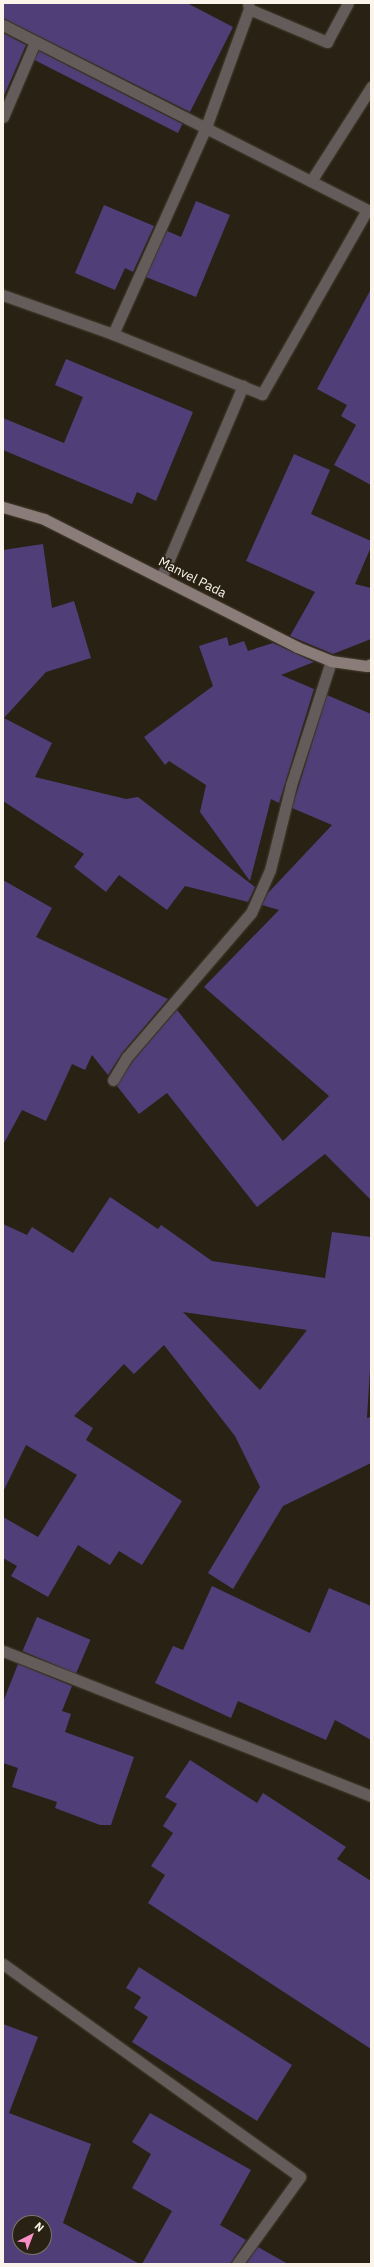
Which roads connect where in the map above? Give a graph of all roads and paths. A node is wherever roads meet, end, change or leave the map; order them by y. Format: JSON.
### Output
{"nodes":[{"id":1,"x":348,"y":3,"type":"edge"},
{"id":2,"x":249,"y":6,"type":"edge"},
{"id":3,"x":3,"y":26,"type":"edge"},
{"id":4,"x":35,"y":42,"type":"junction"},
{"id":5,"x":371,"y":87,"type":"edge"},
{"id":6,"x":3,"y":117,"type":"edge"},
{"id":7,"x":206,"y":127,"type":"junction"},
{"id":8,"x":311,"y":181,"type":"junction"},
{"id":9,"x":3,"y":295,"type":"edge"},
{"id":10,"x":113,"y":334,"type":"junction"},
{"id":11,"x":242,"y":386,"type":"junction"},
{"id":12,"x":3,"y":507,"type":"edge"},
{"id":13,"x":161,"y":578,"type":"junction"},
{"id":14,"x":331,"y":661,"type":"junction"},
{"id":15,"x":371,"y":664,"type":"edge"},
{"id":16,"x":113,"y":1080,"type":"dead end"},
{"id":17,"x":3,"y":1652,"type":"edge"},
{"id":18,"x":371,"y":1796,"type":"edge"},
{"id":19,"x":3,"y":1964,"type":"edge"},
{"id":20,"x":237,"y":2264,"type":"edge"}],
"edges":[{"from":1,"to":2,"type":"street"},
{"from":2,"to":7,"type":"street"},
{"from":3,"to":4,"type":"street"},
{"from":4,"to":6,"type":"street"},
{"from":4,"to":7,"type":"street"},
{"from":5,"to":8,"type":"street"},
{"from":7,"to":8,"type":"street"},
{"from":7,"to":10,"type":"street"},
{"from":8,"to":11,"type":"street"},
{"from":9,"to":10,"type":"street"},
{"from":10,"to":11,"type":"street"},
{"from":11,"to":13,"type":"street"},
{"from":12,"to":13,"type":"main road","name":"Manvel Pada"},
{"from":13,"to":14,"type":"main road","name":"Manvel Pada"},
{"from":14,"to":15,"type":"main road","name":"Manvel Pada"},
{"from":14,"to":16,"type":"street"},
{"from":17,"to":18,"type":"street"},
{"from":19,"to":20,"type":"street"}]}
